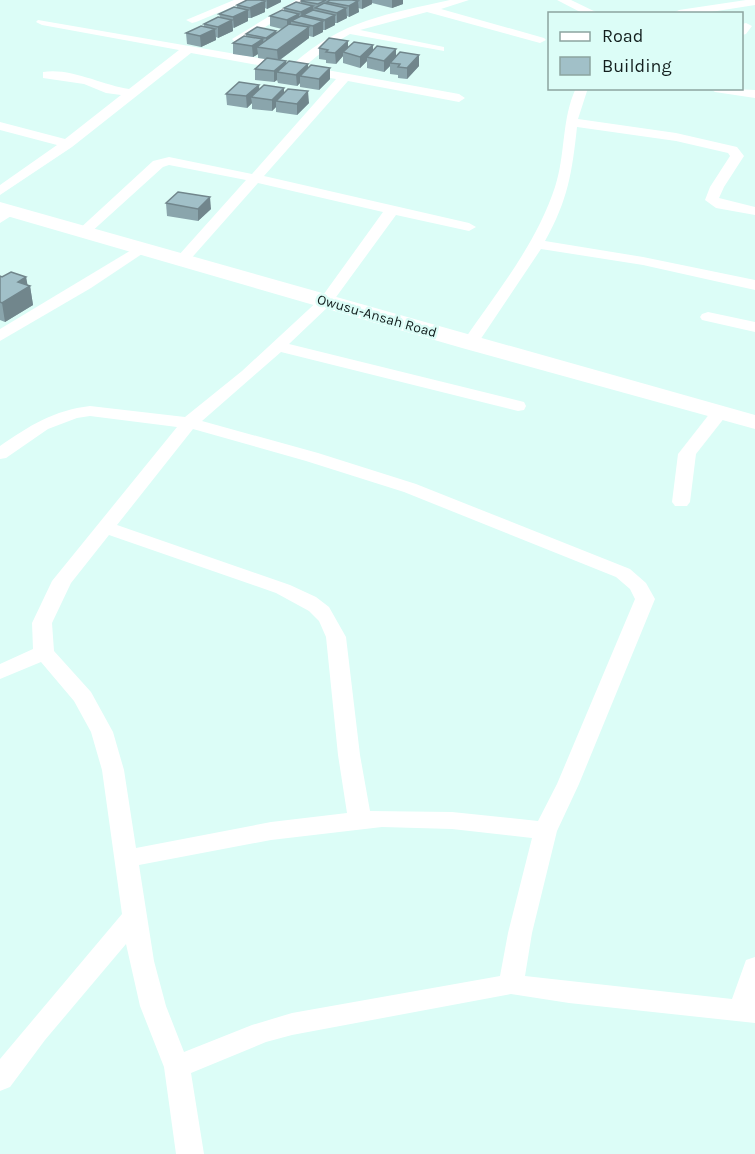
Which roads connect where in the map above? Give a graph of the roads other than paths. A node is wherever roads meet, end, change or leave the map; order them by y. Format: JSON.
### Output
{"nodes":[{"id":1,"x":244,"y":0,"type":"edge"},
{"id":2,"x":304,"y":0,"type":"edge"},
{"id":3,"x":406,"y":0,"type":"edge"},
{"id":4,"x":464,"y":0,"type":"edge"},
{"id":5,"x":562,"y":0,"type":"edge"},
{"id":6,"x":755,"y":2,"type":"edge"},
{"id":7,"x":427,"y":8,"type":"junction"},
{"id":8,"x":590,"y":12,"type":"edge"},
{"id":9,"x":686,"y":12,"type":"edge"},
{"id":10,"x":192,"y":20,"type":"dead end"},
{"id":11,"x":42,"y":22,"type":"dead end"},
{"id":12,"x":350,"y":31,"type":"junction"},
{"id":13,"x":238,"y":39,"type":"edge"},
{"id":14,"x":540,"y":40,"type":"dead end"},
{"id":15,"x":440,"y":49,"type":"dead end"},
{"id":16,"x":187,"y":50,"type":"junction"},
{"id":17,"x":295,"y":69,"type":"junction"},
{"id":18,"x":47,"y":75,"type":"dead end"},
{"id":19,"x":345,"y":77,"type":"junction"},
{"id":20,"x":581,"y":90,"type":"edge"},
{"id":21,"x":728,"y":90,"type":"edge"},
{"id":22,"x":130,"y":93,"type":"junction"},
{"id":23,"x":755,"y":94,"type":"edge"},
{"id":24,"x":459,"y":98,"type":"dead end"},
{"id":25,"x":572,"y":122,"type":"junction"},
{"id":26,"x":0,"y":126,"type":"edge"},
{"id":27,"x":67,"y":144,"type":"junction"},
{"id":28,"x":256,"y":178,"type":"junction"},
{"id":29,"x":0,"y":191,"type":"edge"},
{"id":30,"x":392,"y":210,"type":"junction"},
{"id":31,"x":755,"y":211,"type":"edge"},
{"id":32,"x":4,"y":213,"type":"edge"},
{"id":33,"x":469,"y":226,"type":"dead end"},
{"id":34,"x":84,"y":231,"type":"junction"},
{"id":35,"x":536,"y":244,"type":"junction"},
{"id":36,"x":143,"y":247,"type":"junction"},
{"id":37,"x":183,"y":259,"type":"junction"},
{"id":38,"x":755,"y":285,"type":"edge"},
{"id":39,"x":326,"y":301,"type":"junction"},
{"id":40,"x":708,"y":317,"type":"dead end"},
{"id":41,"x":755,"y":327,"type":"edge"},
{"id":42,"x":0,"y":336,"type":"edge"},
{"id":43,"x":470,"y":343,"type":"junction"},
{"id":44,"x":277,"y":346,"type":"junction"},
{"id":45,"x":518,"y":406,"type":"dead end"},
{"id":46,"x":720,"y":412,"type":"junction"},
{"id":47,"x":755,"y":422,"type":"edge"},
{"id":48,"x":189,"y":423,"type":"junction"},
{"id":49,"x":0,"y":454,"type":"edge"},
{"id":50,"x":681,"y":502,"type":"dead end"},
{"id":51,"x":105,"y":526,"type":"junction"},
{"id":52,"x":44,"y":652,"type":"junction"},
{"id":53,"x":0,"y":672,"type":"edge"},
{"id":54,"x":360,"y":820,"type":"junction"},
{"id":55,"x":545,"y":831,"type":"junction"},
{"id":56,"x":127,"y":859,"type":"junction"},
{"id":57,"x":133,"y":918,"type":"junction"},
{"id":58,"x":755,"y":967,"type":"edge"},
{"id":59,"x":511,"y":984,"type":"junction"},
{"id":60,"x":748,"y":1010,"type":"edge"},
{"id":61,"x":177,"y":1067,"type":"junction"},
{"id":62,"x":0,"y":1079,"type":"edge"},
{"id":63,"x":190,"y":1154,"type":"edge"}],
"edges":[{"from":1,"to":10,"type":"street"},
{"from":2,"to":13,"type":"street"},
{"from":3,"to":7,"type":"street"},
{"from":4,"to":7,"type":"street"},
{"from":5,"to":8,"type":"street"},
{"from":6,"to":9,"type":"street"},
{"from":7,"to":12,"type":"street"},
{"from":7,"to":14,"type":"street"},
{"from":11,"to":16,"type":"street"},
{"from":12,"to":15,"type":"street"},
{"from":12,"to":17,"type":"street"},
{"from":16,"to":17,"type":"street"},
{"from":16,"to":22,"type":"street"},
{"from":17,"to":19,"type":"street"},
{"from":18,"to":22,"type":"street"},
{"from":19,"to":24,"type":"street"},
{"from":19,"to":28,"type":"street"},
{"from":20,"to":25,"type":"street"},
{"from":21,"to":23,"type":"street"},
{"from":22,"to":27,"type":"street"},
{"from":25,"to":31,"type":"street"},
{"from":25,"to":35,"type":"street"},
{"from":26,"to":27,"type":"street"},
{"from":27,"to":29,"type":"street"},
{"from":28,"to":30,"type":"street"},
{"from":28,"to":34,"type":"street"},
{"from":28,"to":37,"type":"street"},
{"from":30,"to":33,"type":"street"},
{"from":30,"to":39,"type":"street"},
{"from":32,"to":34,"type":"street","name":"Owusu-Ansah Road"},
{"from":34,"to":36,"type":"street","name":"Owusu-Ansah Road"},
{"from":35,"to":38,"type":"street"},
{"from":35,"to":43,"type":"street"},
{"from":36,"to":37,"type":"street","name":"Owusu-Ansah Road"},
{"from":36,"to":42,"type":"street"},
{"from":37,"to":39,"type":"street","name":"Owusu-Ansah Road"},
{"from":39,"to":43,"type":"street","name":"Owusu-Ansah Road"},
{"from":39,"to":44,"type":"street"},
{"from":40,"to":41,"type":"street"},
{"from":43,"to":46,"type":"street","name":"Owusu-Ansah Road"},
{"from":44,"to":45,"type":"street"},
{"from":44,"to":48,"type":"street"},
{"from":46,"to":47,"type":"street","name":"Owusu-Ansah Road"},
{"from":46,"to":50,"type":"street"},
{"from":48,"to":49,"type":"street"},
{"from":48,"to":51,"type":"street"},
{"from":48,"to":55,"type":"street"},
{"from":51,"to":52,"type":"street"},
{"from":51,"to":54,"type":"street"},
{"from":52,"to":53,"type":"street"},
{"from":52,"to":56,"type":"street"},
{"from":54,"to":55,"type":"street"},
{"from":54,"to":56,"type":"street"},
{"from":55,"to":59,"type":"street"},
{"from":56,"to":57,"type":"street"},
{"from":57,"to":61,"type":"street"},
{"from":57,"to":62,"type":"street"},
{"from":58,"to":60,"type":"street"},
{"from":59,"to":60,"type":"street"},
{"from":59,"to":61,"type":"street"},
{"from":61,"to":63,"type":"street"}]}
